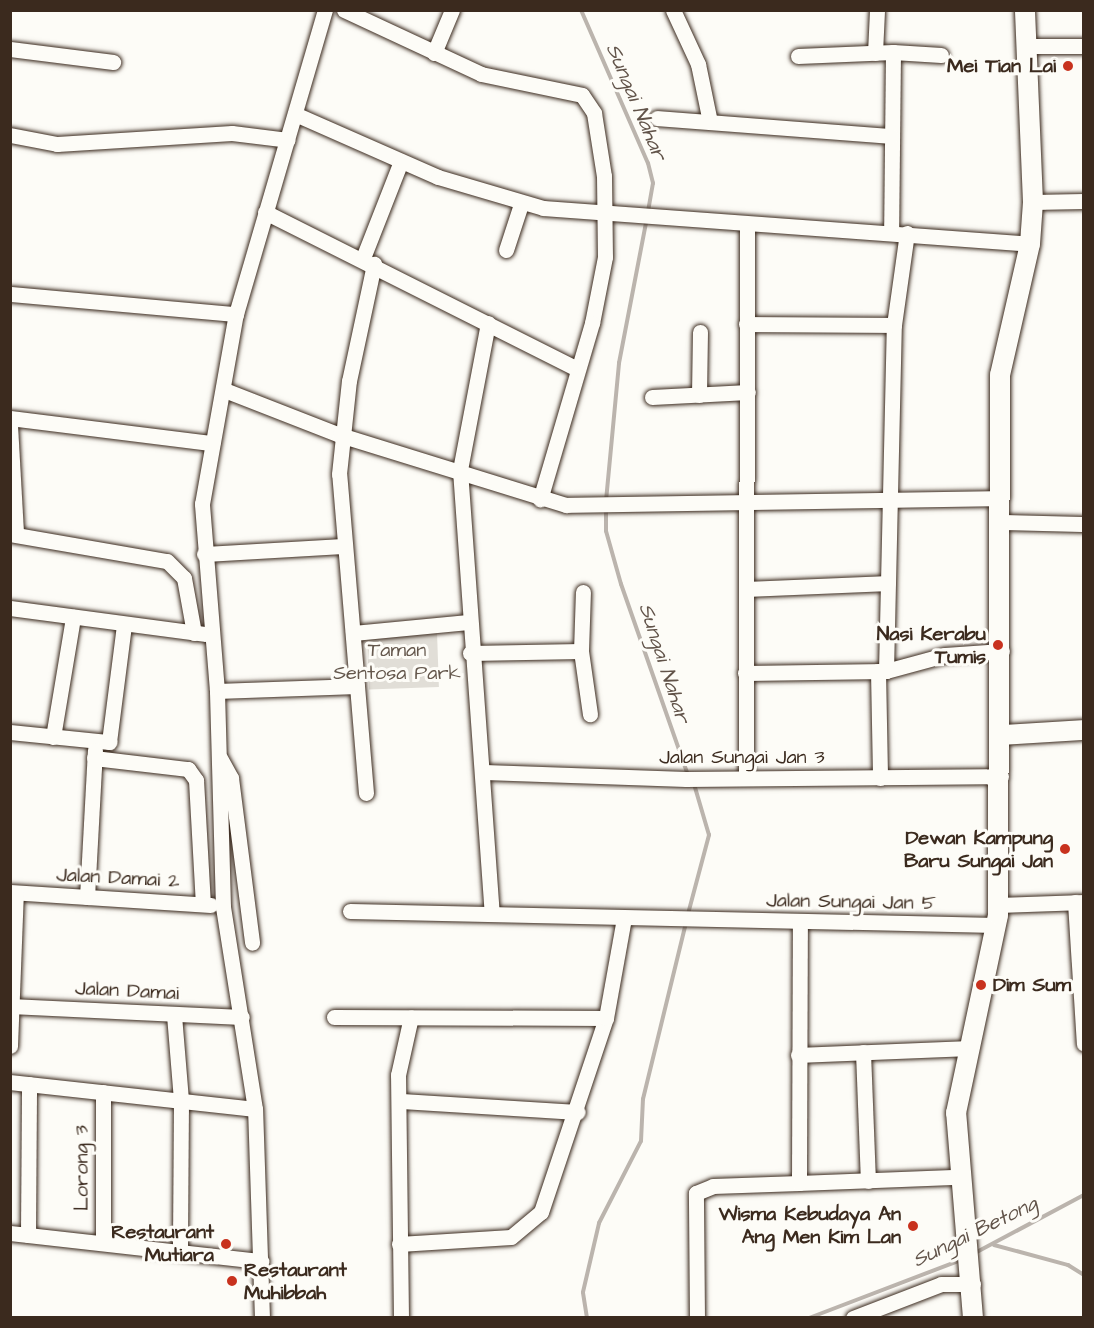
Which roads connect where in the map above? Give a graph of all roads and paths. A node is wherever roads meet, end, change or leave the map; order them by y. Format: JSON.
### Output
{"nodes":[{"id":1,"x":325,"y":10,"type":"edge"},
{"id":2,"x":344,"y":10,"type":"edge"},
{"id":3,"x":452,"y":10,"type":"edge"},
{"id":4,"x":674,"y":10,"type":"edge"},
{"id":5,"x":877,"y":10,"type":"edge"},
{"id":6,"x":1025,"y":10,"type":"edge"},
{"id":7,"x":1025,"y":46,"type":"junction"},
{"id":8,"x":1083,"y":46,"type":"edge"},
{"id":9,"x":10,"y":49,"type":"edge"},
{"id":10,"x":434,"y":52,"type":"junction"},
{"id":11,"x":893,"y":52,"type":"junction"},
{"id":12,"x":875,"y":53,"type":"junction"},
{"id":13,"x":941,"y":55,"type":"dead end"},
{"id":14,"x":798,"y":56,"type":"dead end"},
{"id":15,"x":113,"y":62,"type":"dead end"},
{"id":16,"x":296,"y":114,"type":"junction"},
{"id":17,"x":657,"y":118,"type":"dead end"},
{"id":18,"x":710,"y":122,"type":"junction"},
{"id":19,"x":10,"y":135,"type":"edge"},
{"id":20,"x":891,"y":136,"type":"junction"},
{"id":21,"x":288,"y":140,"type":"junction"},
{"id":22,"x":401,"y":161,"type":"junction"},
{"id":23,"x":1033,"y":202,"type":"junction"},
{"id":24,"x":1083,"y":202,"type":"edge"},
{"id":25,"x":521,"y":204,"type":"junction"},
{"id":26,"x":265,"y":212,"type":"junction"},
{"id":27,"x":607,"y":212,"type":"junction"},
{"id":28,"x":747,"y":224,"type":"junction"},
{"id":29,"x":899,"y":232,"type":"junction"},
{"id":30,"x":1030,"y":243,"type":"junction"},
{"id":31,"x":506,"y":250,"type":"dead end"},
{"id":32,"x":369,"y":261,"type":"junction"},
{"id":33,"x":10,"y":294,"type":"edge"},
{"id":34,"x":236,"y":314,"type":"junction"},
{"id":35,"x":488,"y":323,"type":"junction"},
{"id":36,"x":746,"y":324,"type":"junction"},
{"id":37,"x":894,"y":325,"type":"junction"},
{"id":38,"x":700,"y":332,"type":"dead end"},
{"id":39,"x":577,"y":369,"type":"junction"},
{"id":40,"x":227,"y":391,"type":"junction"},
{"id":41,"x":748,"y":392,"type":"junction"},
{"id":42,"x":699,"y":395,"type":"junction"},
{"id":43,"x":652,"y":397,"type":"dead end"},
{"id":44,"x":10,"y":418,"type":"edge"},
{"id":45,"x":10,"y":425,"type":"edge"},
{"id":46,"x":340,"y":435,"type":"junction"},
{"id":47,"x":212,"y":443,"type":"junction"},
{"id":48,"x":460,"y":470,"type":"junction"},
{"id":49,"x":890,"y":497,"type":"junction"},
{"id":50,"x":1000,"y":498,"type":"junction"},
{"id":51,"x":540,"y":500,"type":"junction"},
{"id":52,"x":750,"y":500,"type":"junction"},
{"id":53,"x":1001,"y":522,"type":"junction"},
{"id":54,"x":1083,"y":524,"type":"edge"},
{"id":55,"x":13,"y":534,"type":"edge"},
{"id":56,"x":344,"y":546,"type":"junction"},
{"id":57,"x":204,"y":554,"type":"junction"},
{"id":58,"x":888,"y":584,"type":"junction"},
{"id":59,"x":747,"y":589,"type":"junction"},
{"id":60,"x":583,"y":592,"type":"dead end"},
{"id":61,"x":10,"y":608,"type":"edge"},
{"id":62,"x":73,"y":617,"type":"junction"},
{"id":63,"x":468,"y":622,"type":"junction"},
{"id":64,"x":124,"y":625,"type":"junction"},
{"id":65,"x":194,"y":633,"type":"junction"},
{"id":66,"x":353,"y":633,"type":"junction"},
{"id":67,"x":212,"y":635,"type":"junction"},
{"id":68,"x":581,"y":651,"type":"junction"},
{"id":69,"x":1002,"y":651,"type":"junction"},
{"id":70,"x":470,"y":653,"type":"junction"},
{"id":71,"x":882,"y":671,"type":"junction"},
{"id":72,"x":744,"y":673,"type":"junction"},
{"id":73,"x":357,"y":686,"type":"junction"},
{"id":74,"x":217,"y":691,"type":"junction"},
{"id":75,"x":590,"y":714,"type":"dead end"},
{"id":76,"x":1083,"y":730,"type":"edge"},
{"id":77,"x":10,"y":732,"type":"edge"},
{"id":78,"x":1002,"y":735,"type":"junction"},
{"id":79,"x":53,"y":737,"type":"junction"},
{"id":80,"x":95,"y":751,"type":"junction"},
{"id":81,"x":220,"y":758,"type":"junction"},
{"id":82,"x":484,"y":772,"type":"junction"},
{"id":83,"x":1001,"y":776,"type":"junction"},
{"id":84,"x":879,"y":777,"type":"junction"},
{"id":85,"x":746,"y":778,"type":"junction"},
{"id":86,"x":366,"y":793,"type":"dead end"},
{"id":87,"x":13,"y":893,"type":"edge"},
{"id":88,"x":87,"y":897,"type":"junction"},
{"id":89,"x":1079,"y":902,"type":"edge"},
{"id":90,"x":203,"y":904,"type":"junction"},
{"id":91,"x":223,"y":907,"type":"junction"},
{"id":92,"x":350,"y":911,"type":"dead end"},
{"id":93,"x":492,"y":914,"type":"junction"},
{"id":94,"x":997,"y":915,"type":"junction"},
{"id":95,"x":624,"y":918,"type":"junction"},
{"id":96,"x":800,"y":922,"type":"junction"},
{"id":97,"x":252,"y":943,"type":"dead end"},
{"id":98,"x":1082,"y":1002,"type":"edge"},
{"id":99,"x":11,"y":1006,"type":"edge"},
{"id":100,"x":174,"y":1016,"type":"junction"},
{"id":101,"x":242,"y":1017,"type":"junction"},
{"id":102,"x":334,"y":1017,"type":"dead end"},
{"id":103,"x":411,"y":1017,"type":"junction"},
{"id":104,"x":606,"y":1018,"type":"junction"},
{"id":105,"x":1083,"y":1044,"type":"edge"},
{"id":106,"x":10,"y":1046,"type":"edge"},
{"id":107,"x":969,"y":1048,"type":"junction"},
{"id":108,"x":863,"y":1052,"type":"junction"},
{"id":109,"x":798,"y":1055,"type":"junction"},
{"id":110,"x":10,"y":1082,"type":"edge"},
{"id":111,"x":29,"y":1083,"type":"junction"},
{"id":112,"x":103,"y":1092,"type":"junction"},
{"id":113,"x":181,"y":1101,"type":"junction"},
{"id":114,"x":401,"y":1101,"type":"junction"},
{"id":115,"x":255,"y":1109,"type":"junction"},
{"id":116,"x":578,"y":1112,"type":"junction"},
{"id":117,"x":958,"y":1177,"type":"junction"},
{"id":118,"x":868,"y":1181,"type":"junction"},
{"id":119,"x":799,"y":1184,"type":"junction"},
{"id":120,"x":10,"y":1233,"type":"edge"},
{"id":121,"x":28,"y":1235,"type":"junction"},
{"id":122,"x":103,"y":1243,"type":"junction"},
{"id":123,"x":399,"y":1244,"type":"junction"},
{"id":124,"x":180,"y":1252,"type":"junction"},
{"id":125,"x":261,"y":1261,"type":"junction"},
{"id":126,"x":972,"y":1278,"type":"junction"},
{"id":127,"x":262,"y":1317,"type":"edge"},
{"id":128,"x":401,"y":1317,"type":"edge"},
{"id":129,"x":697,"y":1317,"type":"edge"},
{"id":130,"x":853,"y":1317,"type":"edge"},
{"id":131,"x":973,"y":1317,"type":"edge"}],
"edges":[{"from":1,"to":16,"type":"street"},
{"from":2,"to":10,"type":"street"},
{"from":3,"to":10,"type":"street"},
{"from":4,"to":18,"type":"street"},
{"from":5,"to":12,"type":"street"},
{"from":6,"to":7,"type":"main road"},
{"from":7,"to":8,"type":"street"},
{"from":7,"to":23,"type":"main road"},
{"from":9,"to":15,"type":"street"},
{"from":10,"to":27,"type":"street"},
{"from":11,"to":12,"type":"street"},
{"from":11,"to":13,"type":"street"},
{"from":11,"to":20,"type":"street"},
{"from":12,"to":14,"type":"street"},
{"from":16,"to":21,"type":"street"},
{"from":16,"to":22,"type":"street"},
{"from":17,"to":18,"type":"street"},
{"from":18,"to":20,"type":"street"},
{"from":19,"to":21,"type":"street"},
{"from":20,"to":29,"type":"street"},
{"from":21,"to":26,"type":"street"},
{"from":22,"to":25,"type":"street"},
{"from":22,"to":32,"type":"street"},
{"from":23,"to":24,"type":"street"},
{"from":23,"to":30,"type":"main road"},
{"from":25,"to":27,"type":"street"},
{"from":25,"to":31,"type":"street"},
{"from":26,"to":32,"type":"street"},
{"from":26,"to":34,"type":"street"},
{"from":27,"to":28,"type":"street"},
{"from":27,"to":39,"type":"street"},
{"from":28,"to":29,"type":"street"},
{"from":28,"to":36,"type":"street"},
{"from":29,"to":30,"type":"street"},
{"from":29,"to":37,"type":"street"},
{"from":30,"to":50,"type":"main road"},
{"from":32,"to":35,"type":"street"},
{"from":32,"to":46,"type":"street"},
{"from":33,"to":34,"type":"street"},
{"from":34,"to":40,"type":"street"},
{"from":35,"to":39,"type":"street"},
{"from":35,"to":48,"type":"street"},
{"from":36,"to":37,"type":"street"},
{"from":36,"to":41,"type":"street"},
{"from":37,"to":49,"type":"street"},
{"from":38,"to":42,"type":"street"},
{"from":39,"to":51,"type":"street"},
{"from":40,"to":46,"type":"street"},
{"from":40,"to":47,"type":"street"},
{"from":41,"to":42,"type":"street"},
{"from":41,"to":52,"type":"street"},
{"from":42,"to":43,"type":"street"},
{"from":44,"to":47,"type":"street"},
{"from":45,"to":55,"type":"street"},
{"from":46,"to":48,"type":"street"},
{"from":46,"to":56,"type":"street"},
{"from":47,"to":57,"type":"street"},
{"from":48,"to":51,"type":"street"},
{"from":48,"to":63,"type":"street"},
{"from":49,"to":50,"type":"street"},
{"from":49,"to":52,"type":"street"},
{"from":49,"to":58,"type":"street"},
{"from":50,"to":53,"type":"main road"},
{"from":51,"to":52,"type":"street"},
{"from":52,"to":59,"type":"street"},
{"from":53,"to":54,"type":"street"},
{"from":53,"to":69,"type":"main road"},
{"from":55,"to":65,"type":"street"},
{"from":56,"to":57,"type":"street"},
{"from":56,"to":66,"type":"street"},
{"from":57,"to":67,"type":"street"},
{"from":58,"to":59,"type":"street"},
{"from":58,"to":71,"type":"street"},
{"from":59,"to":72,"type":"street"},
{"from":60,"to":68,"type":"street"},
{"from":61,"to":62,"type":"street"},
{"from":62,"to":64,"type":"street"},
{"from":62,"to":79,"type":"street"},
{"from":63,"to":66,"type":"street"},
{"from":63,"to":70,"type":"street"},
{"from":64,"to":65,"type":"street"},
{"from":64,"to":80,"type":"street"},
{"from":65,"to":67,"type":"street"},
{"from":66,"to":73,"type":"street"},
{"from":67,"to":74,"type":"street"},
{"from":68,"to":70,"type":"street"},
{"from":68,"to":75,"type":"street"},
{"from":69,"to":71,"type":"street"},
{"from":69,"to":78,"type":"main road"},
{"from":70,"to":82,"type":"street"},
{"from":71,"to":72,"type":"street"},
{"from":71,"to":84,"type":"street"},
{"from":72,"to":85,"type":"street"},
{"from":73,"to":74,"type":"street"},
{"from":73,"to":86,"type":"street"},
{"from":74,"to":81,"type":"street"},
{"from":76,"to":78,"type":"main road"},
{"from":77,"to":79,"type":"street"},
{"from":78,"to":83,"type":"main road"},
{"from":79,"to":80,"type":"street"},
{"from":80,"to":88,"type":"street"},
{"from":80,"to":90,"type":"street"},
{"from":81,"to":91,"type":"street"},
{"from":81,"to":97,"type":"street"},
{"from":82,"to":85,"type":"street","name":"Jalan Sungai Jan 3"},
{"from":82,"to":93,"type":"street"},
{"from":83,"to":84,"type":"street","name":"Jalan Sungai Jan 3"},
{"from":83,"to":94,"type":"main road"},
{"from":84,"to":85,"type":"street","name":"Jalan Sungai Jan 3"},
{"from":87,"to":88,"type":"street","name":"Jalan Damai 2"},
{"from":87,"to":99,"type":"street"},
{"from":88,"to":90,"type":"street","name":"Jalan Damai 2"},
{"from":89,"to":94,"type":"street","name":"Jalan Sungai Jan 5"},
{"from":89,"to":98,"type":"street"},
{"from":90,"to":91,"type":"street","name":"Jalan Damai 2"},
{"from":91,"to":101,"type":"street"},
{"from":92,"to":93,"type":"street","name":"Jalan Sungai Jan 5"},
{"from":93,"to":95,"type":"street","name":"Jalan Sungai Jan 5"},
{"from":94,"to":96,"type":"street","name":"Jalan Sungai Jan 5"},
{"from":94,"to":107,"type":"main road"},
{"from":95,"to":96,"type":"street","name":"Jalan Sungai Jan 5"},
{"from":95,"to":104,"type":"street"},
{"from":96,"to":109,"type":"street"},
{"from":98,"to":105,"type":"street"},
{"from":99,"to":100,"type":"street","name":"Jalan Damai"},
{"from":99,"to":106,"type":"street"},
{"from":100,"to":101,"type":"street","name":"Jalan Damai"},
{"from":100,"to":113,"type":"street"},
{"from":101,"to":115,"type":"street"},
{"from":102,"to":103,"type":"street"},
{"from":103,"to":104,"type":"street"},
{"from":103,"to":114,"type":"street"},
{"from":104,"to":116,"type":"street"},
{"from":107,"to":108,"type":"street"},
{"from":107,"to":117,"type":"main road"},
{"from":108,"to":109,"type":"street"},
{"from":108,"to":118,"type":"street"},
{"from":109,"to":119,"type":"street"},
{"from":110,"to":111,"type":"street"},
{"from":111,"to":112,"type":"street"},
{"from":111,"to":121,"type":"street"},
{"from":112,"to":113,"type":"street"},
{"from":112,"to":122,"type":"street","name":"Lorong 3"},
{"from":113,"to":115,"type":"street"},
{"from":113,"to":124,"type":"street"},
{"from":114,"to":116,"type":"street"},
{"from":114,"to":123,"type":"street"},
{"from":115,"to":125,"type":"street"},
{"from":116,"to":123,"type":"street"},
{"from":117,"to":118,"type":"street"},
{"from":117,"to":126,"type":"main road"},
{"from":118,"to":119,"type":"street"},
{"from":119,"to":129,"type":"street"},
{"from":120,"to":121,"type":"street"},
{"from":121,"to":122,"type":"street"},
{"from":122,"to":124,"type":"street"},
{"from":123,"to":128,"type":"street"},
{"from":124,"to":125,"type":"street"},
{"from":125,"to":127,"type":"street"},
{"from":126,"to":130,"type":"street"},
{"from":126,"to":131,"type":"main road"}]}
